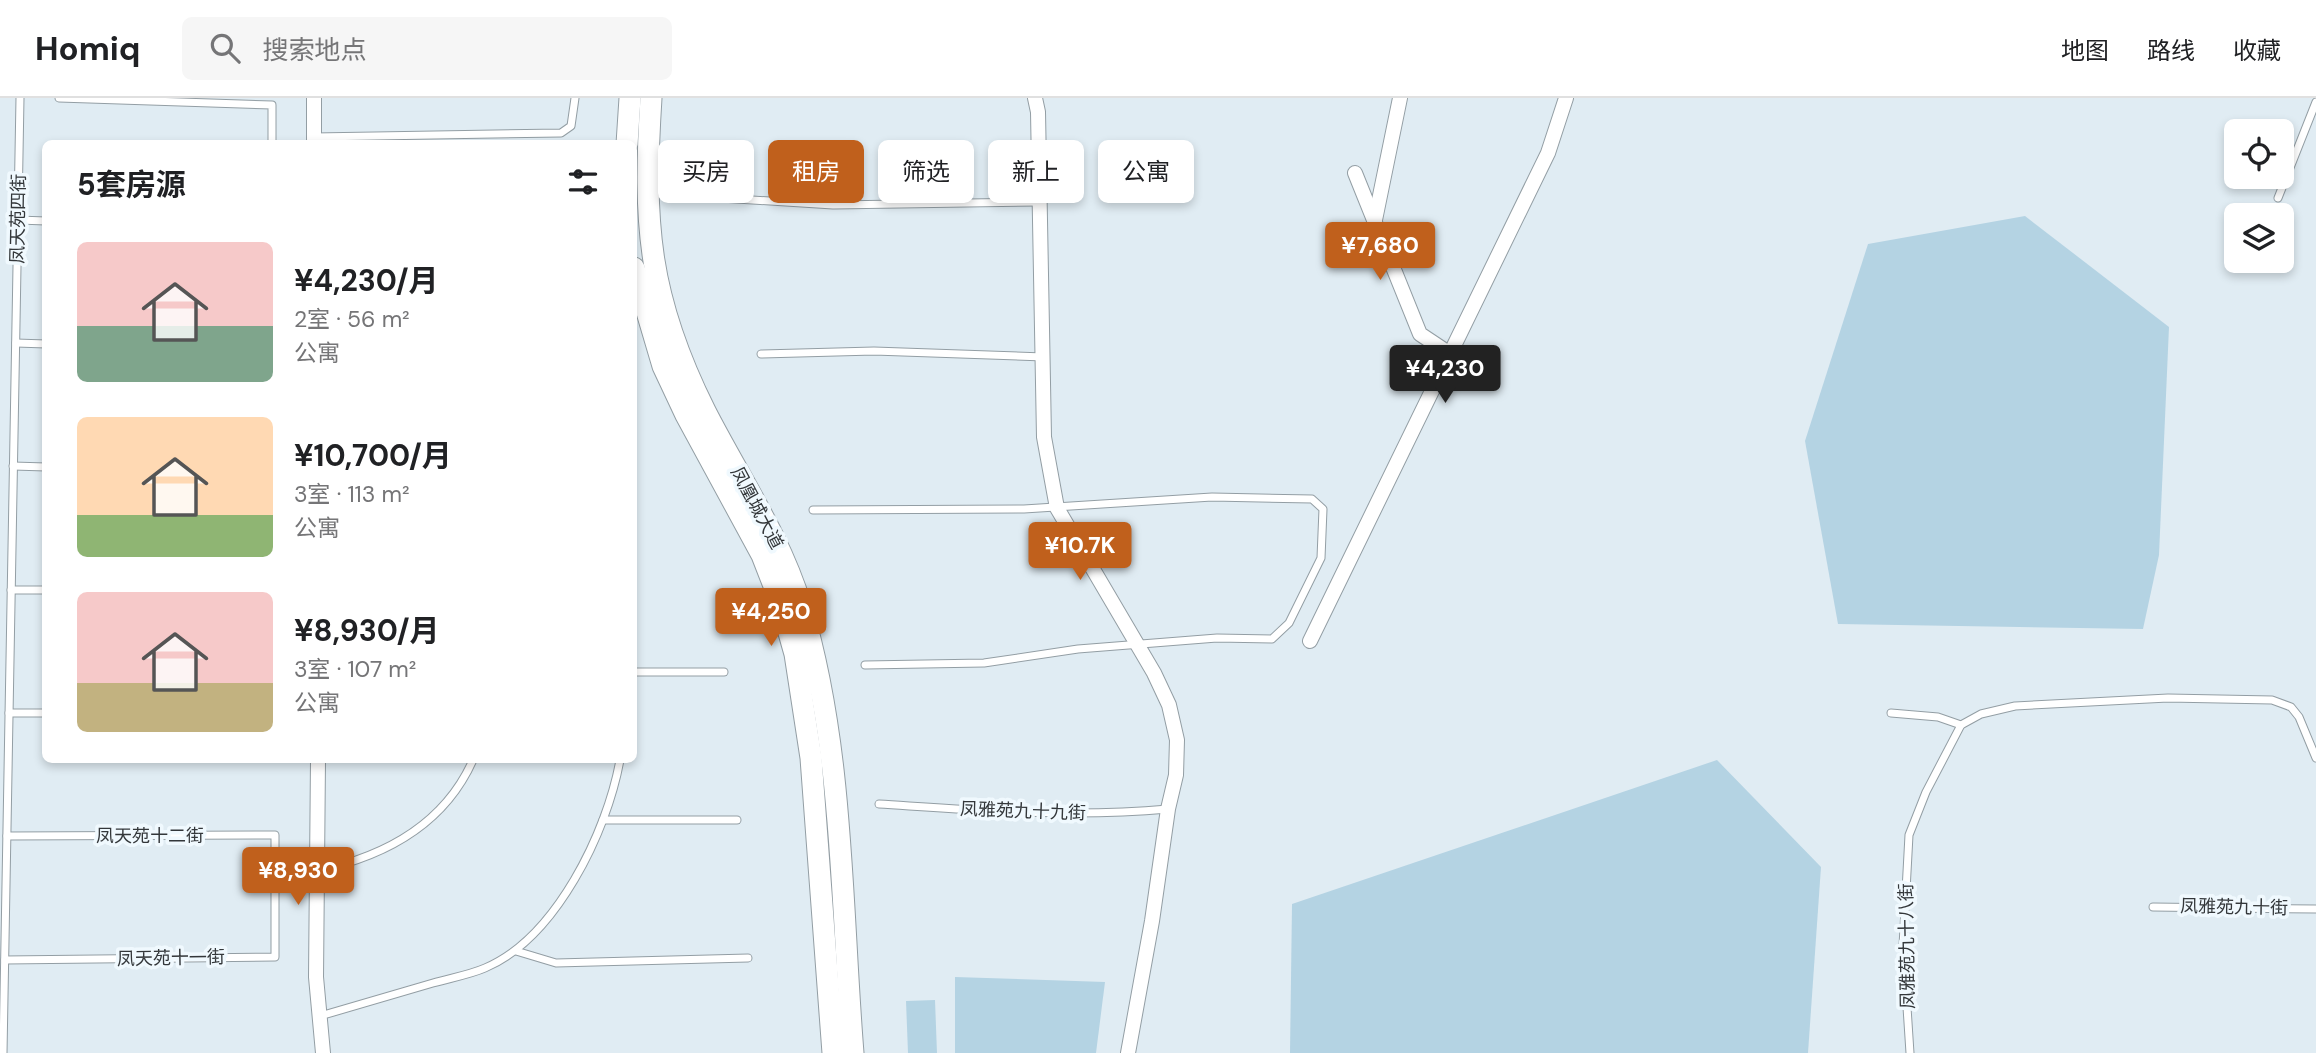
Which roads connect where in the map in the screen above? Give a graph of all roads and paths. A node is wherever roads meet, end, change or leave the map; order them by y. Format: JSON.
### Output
{"nodes":[{"id":1,"x":20,"y":98,"type":"edge"},
{"id":2,"x":59,"y":98,"type":"edge"},
{"id":3,"x":314,"y":98,"type":"edge"},
{"id":4,"x":575,"y":98,"type":"edge"},
{"id":5,"x":630,"y":98,"type":"edge"},
{"id":6,"x":651,"y":98,"type":"edge"},
{"id":7,"x":1035,"y":98,"type":"edge"},
{"id":8,"x":1400,"y":98,"type":"edge"},
{"id":9,"x":1566,"y":98,"type":"edge"},
{"id":10,"x":2316,"y":102,"type":"edge"},
{"id":11,"x":272,"y":140,"type":"edge"},
{"id":12,"x":314,"y":140,"type":"edge"},
{"id":13,"x":627,"y":140,"type":"edge"},
{"id":14,"x":1037,"y":140,"type":"edge"},
{"id":15,"x":1355,"y":173,"type":"dead end"},
{"id":16,"x":2278,"y":198,"type":"dead end"},
{"id":17,"x":754,"y":200,"type":"edge"},
{"id":18,"x":988,"y":203,"type":"edge"},
{"id":19,"x":1040,"y":203,"type":"edge"},
{"id":20,"x":18,"y":220,"type":"junction"},
{"id":21,"x":42,"y":220,"type":"edge"},
{"id":22,"x":1374,"y":222,"type":"junction"},
{"id":23,"x":637,"y":278,"type":"edge"},
{"id":24,"x":16,"y":343,"type":"junction"},
{"id":25,"x":42,"y":344,"type":"edge"},
{"id":26,"x":761,"y":354,"type":"dead end"},
{"id":27,"x":1450,"y":354,"type":"junction"},
{"id":28,"x":1044,"y":357,"type":"junction"},
{"id":29,"x":13,"y":466,"type":"junction"},
{"id":30,"x":42,"y":467,"type":"edge"},
{"id":31,"x":1057,"y":508,"type":"junction"},
{"id":32,"x":813,"y":510,"type":"dead end"},
{"id":33,"x":11,"y":590,"type":"junction"},
{"id":34,"x":42,"y":590,"type":"edge"},
{"id":35,"x":1310,"y":641,"type":"dead end"},
{"id":36,"x":1137,"y":645,"type":"junction"},
{"id":37,"x":865,"y":665,"type":"dead end"},
{"id":38,"x":637,"y":672,"type":"edge"},
{"id":39,"x":724,"y":672,"type":"dead end"},
{"id":40,"x":9,"y":713,"type":"junction"},
{"id":41,"x":42,"y":713,"type":"edge"},
{"id":42,"x":1891,"y":713,"type":"dead end"},
{"id":43,"x":1961,"y":725,"type":"junction"},
{"id":44,"x":2316,"y":758,"type":"edge"},
{"id":45,"x":318,"y":763,"type":"edge"},
{"id":46,"x":472,"y":763,"type":"edge"},
{"id":47,"x":620,"y":763,"type":"edge"},
{"id":48,"x":4,"y":766,"type":"edge"},
{"id":49,"x":879,"y":804,"type":"dead end"},
{"id":50,"x":1168,"y":810,"type":"junction"},
{"id":51,"x":603,"y":820,"type":"junction"},
{"id":52,"x":737,"y":820,"type":"dead end"},
{"id":53,"x":7,"y":836,"type":"junction"},
{"id":54,"x":316,"y":872,"type":"junction"},
{"id":55,"x":275,"y":896,"type":"joint"},
{"id":56,"x":2153,"y":907,"type":"dead end"},
{"id":57,"x":2316,"y":909,"type":"edge"},
{"id":58,"x":516,"y":951,"type":"junction"},
{"id":59,"x":748,"y":958,"type":"dead end"},
{"id":60,"x":5,"y":960,"type":"junction"},
{"id":61,"x":319,"y":1016,"type":"junction"},
{"id":62,"x":4,"y":1053,"type":"edge"},
{"id":63,"x":323,"y":1053,"type":"edge"},
{"id":64,"x":833,"y":1053,"type":"edge"},
{"id":65,"x":853,"y":1053,"type":"edge"},
{"id":66,"x":1128,"y":1053,"type":"edge"},
{"id":67,"x":1910,"y":1053,"type":"edge"}],
"edges":[{"from":1,"to":20,"type":"lane","name":"凤天苑四街"},
{"from":2,"to":11,"type":"lane"},
{"from":3,"to":12,"type":"street"},
{"from":4,"to":12,"type":"lane"},
{"from":5,"to":13,"type":"main road"},
{"from":6,"to":65,"type":"main road","name":"凤凰城大道"},
{"from":7,"to":14,"type":"street"},
{"from":8,"to":22,"type":"street"},
{"from":9,"to":27,"type":"street"},
{"from":10,"to":16,"type":"lane"},
{"from":15,"to":22,"type":"street"},
{"from":17,"to":18,"type":"lane"},
{"from":19,"to":28,"type":"street"},
{"from":20,"to":21,"type":"lane"},
{"from":20,"to":24,"type":"lane","name":"凤天苑四街"},
{"from":22,"to":27,"type":"street"},
{"from":23,"to":64,"type":"main road","name":"凤凰城大道"},
{"from":24,"to":25,"type":"lane"},
{"from":24,"to":29,"type":"lane","name":"凤天苑四街"},
{"from":26,"to":28,"type":"lane"},
{"from":27,"to":35,"type":"street"},
{"from":28,"to":31,"type":"street"},
{"from":29,"to":30,"type":"lane"},
{"from":29,"to":33,"type":"lane","name":"凤天苑四街"},
{"from":31,"to":32,"type":"lane"},
{"from":31,"to":36,"type":"street"},
{"from":31,"to":36,"type":"lane"},
{"from":33,"to":34,"type":"lane"},
{"from":33,"to":40,"type":"lane","name":"凤天苑四街"},
{"from":36,"to":37,"type":"lane"},
{"from":36,"to":50,"type":"street"},
{"from":38,"to":39,"type":"lane"},
{"from":40,"to":41,"type":"lane"},
{"from":40,"to":48,"type":"lane","name":"凤天苑四街"},
{"from":42,"to":43,"type":"lane"},
{"from":43,"to":44,"type":"lane"},
{"from":43,"to":67,"type":"lane","name":"凤雅苑九十八街"},
{"from":45,"to":54,"type":"street"},
{"from":46,"to":54,"type":"lane"},
{"from":47,"to":51,"type":"lane"},
{"from":48,"to":53,"type":"lane","name":"凤天苑四街"},
{"from":49,"to":50,"type":"lane","name":"凤雅苑九十九街"},
{"from":50,"to":66,"type":"street"},
{"from":51,"to":52,"type":"lane"},
{"from":51,"to":58,"type":"lane"},
{"from":53,"to":55,"type":"lane","name":"凤天苑十二街"},
{"from":53,"to":60,"type":"lane","name":"凤天苑四街"},
{"from":54,"to":61,"type":"street"},
{"from":55,"to":60,"type":"lane","name":"凤天苑十一街"},
{"from":56,"to":57,"type":"lane","name":"凤雅苑九十街"},
{"from":58,"to":59,"type":"lane"},
{"from":58,"to":61,"type":"lane"},
{"from":60,"to":62,"type":"lane","name":"凤天苑四街"},
{"from":61,"to":63,"type":"street"}]}
